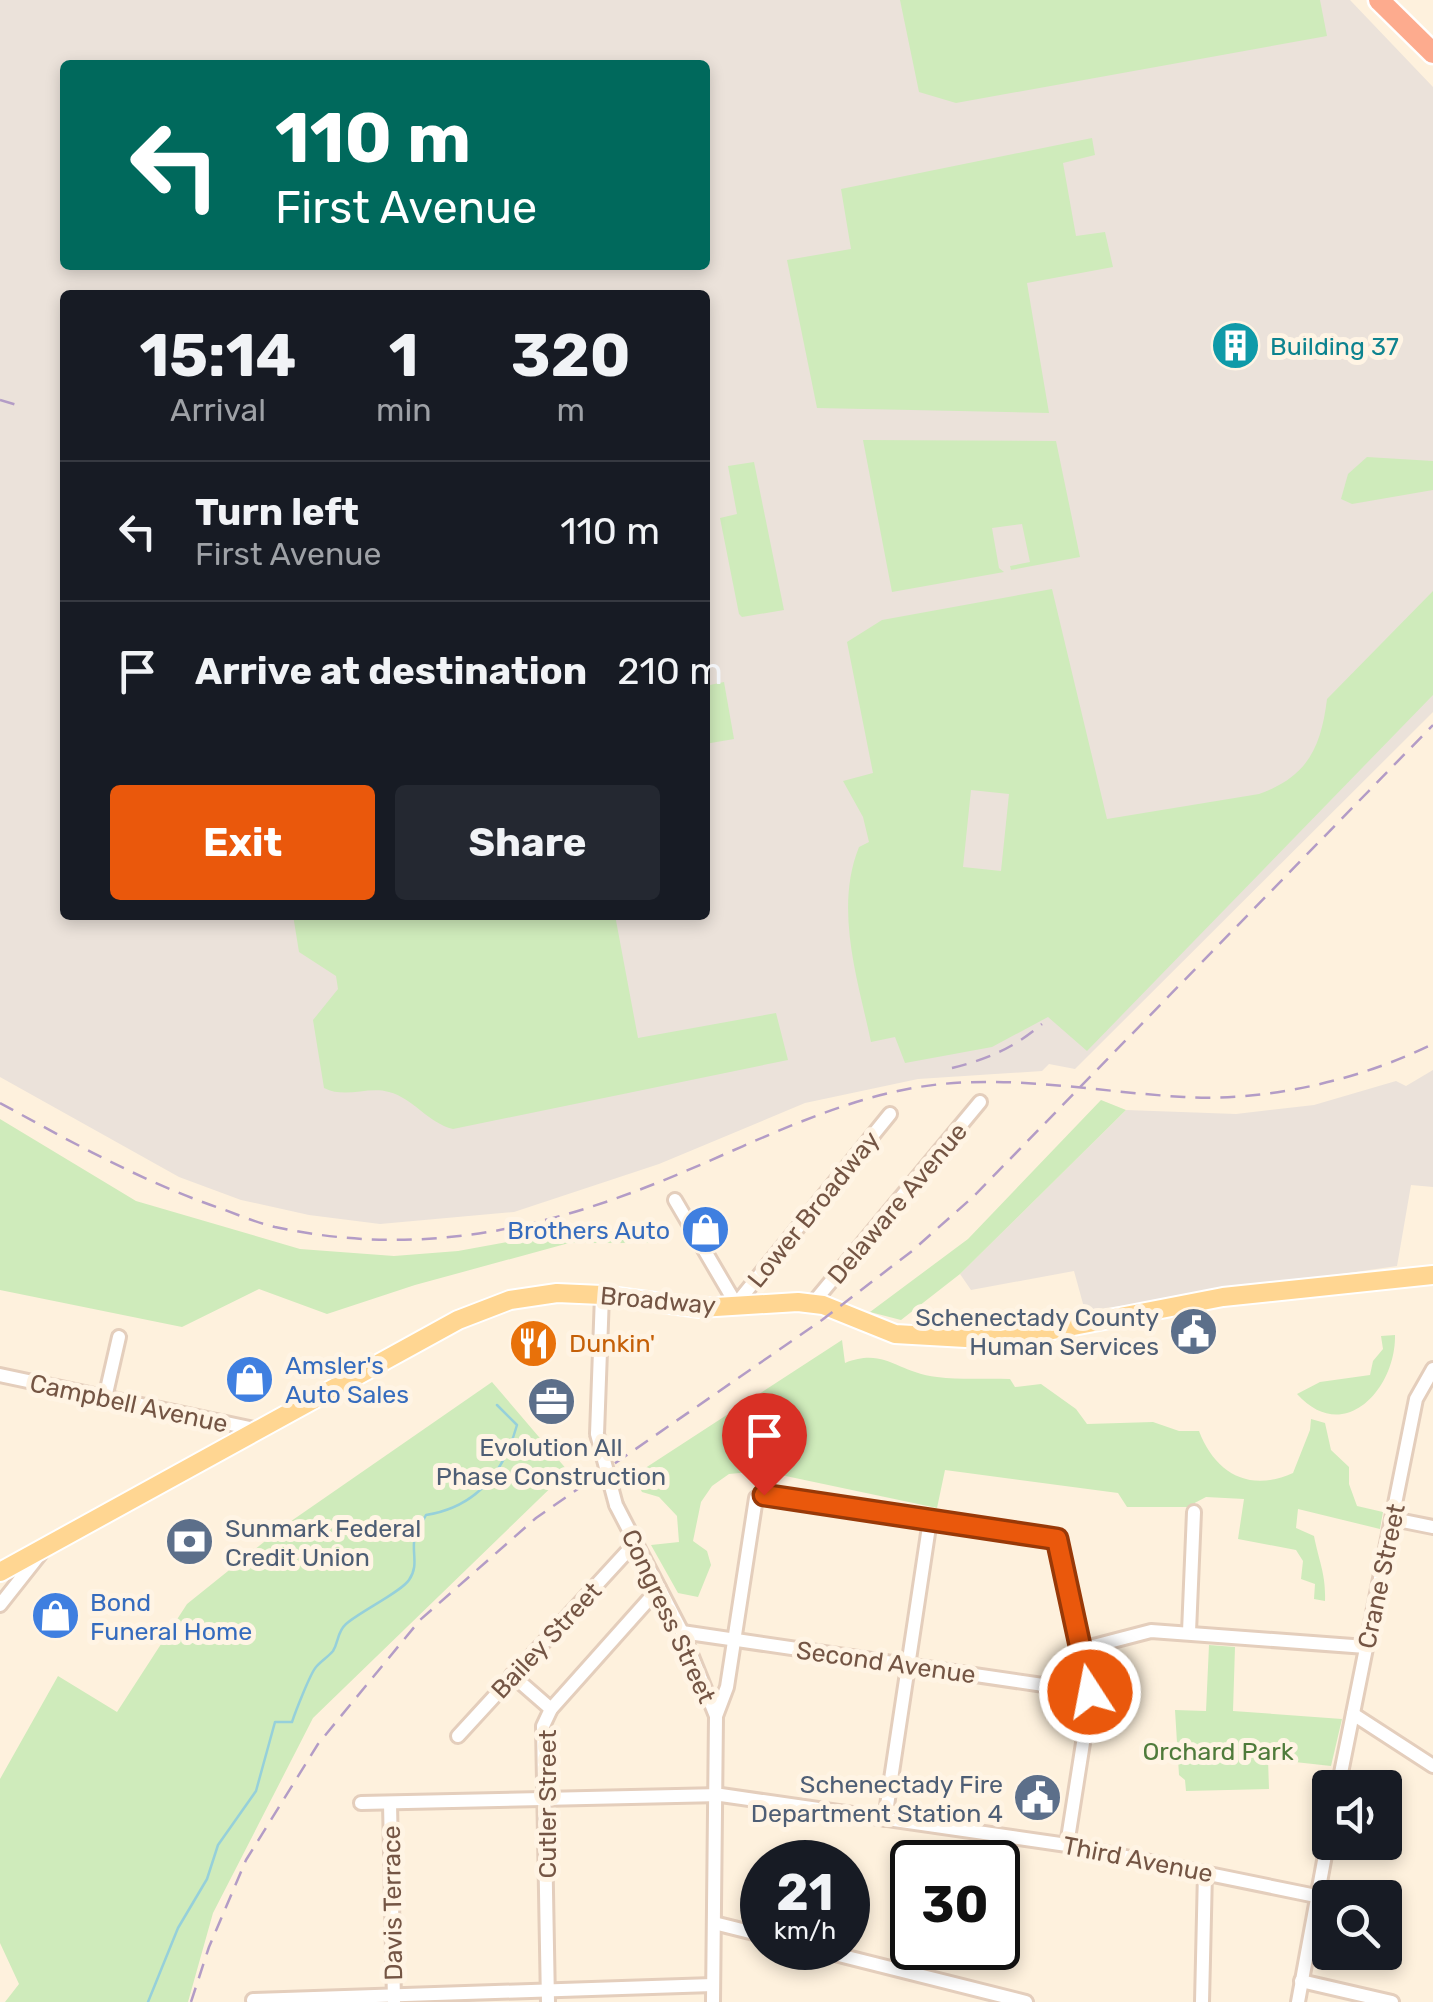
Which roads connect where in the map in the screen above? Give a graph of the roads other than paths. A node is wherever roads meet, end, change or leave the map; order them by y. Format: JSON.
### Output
{"nodes":[{"id":1,"x":1380,"y":0,"type":"edge"},
{"id":2,"x":1433,"y":53,"type":"edge"},
{"id":3,"x":980,"y":1102,"type":"dead end"},
{"id":4,"x":890,"y":1114,"type":"dead end"},
{"id":5,"x":675,"y":1200,"type":"dead end"},
{"id":6,"x":1433,"y":1275,"type":"edge"},
{"id":7,"x":602,"y":1294,"type":"junction"},
{"id":8,"x":813,"y":1303,"type":"junction"},
{"id":9,"x":736,"y":1304,"type":"junction"},
{"id":10,"x":119,"y":1337,"type":"dead end"},
{"id":11,"x":1433,"y":1369,"type":"edge"},
{"id":12,"x":0,"y":1375,"type":"edge"},
{"id":13,"x":105,"y":1398,"type":"junction"},
{"id":14,"x":259,"y":1430,"type":"junction"},
{"id":15,"x":1194,"y":1512,"type":"dead end"},
{"id":16,"x":1393,"y":1519,"type":"junction"},
{"id":17,"x":930,"y":1520,"type":"junction"},
{"id":18,"x":1433,"y":1527,"type":"edge"},
{"id":19,"x":634,"y":1544,"type":"junction"},
{"id":20,"x":46,"y":1548,"type":"junction"},
{"id":21,"x":0,"y":1572,"type":"edge"},
{"id":22,"x":659,"y":1588,"type":"junction"},
{"id":23,"x":0,"y":1605,"type":"edge"},
{"id":24,"x":682,"y":1632,"type":"junction"},
{"id":25,"x":1188,"y":1632,"type":"junction"},
{"id":26,"x":735,"y":1639,"type":"junction"},
{"id":27,"x":1366,"y":1646,"type":"junction"},
{"id":28,"x":1082,"y":1649,"type":"junction"},
{"id":29,"x":909,"y":1665,"type":"junction"},
{"id":30,"x":512,"y":1675,"type":"junction"},
{"id":31,"x":1090,"y":1692,"type":"junction"},
{"id":32,"x":552,"y":1709,"type":"junction"},
{"id":33,"x":1353,"y":1714,"type":"junction"},
{"id":34,"x":716,"y":1716,"type":"junction"},
{"id":35,"x":458,"y":1736,"type":"dead end"},
{"id":36,"x":1433,"y":1766,"type":"edge"},
{"id":37,"x":1342,"y":1770,"type":"edge"},
{"id":38,"x":714,"y":1795,"type":"junction"},
{"id":39,"x":544,"y":1798,"type":"junction"},
{"id":40,"x":361,"y":1803,"type":"dead end"},
{"id":41,"x":390,"y":1803,"type":"junction"},
{"id":42,"x":885,"y":1820,"type":"junction"},
{"id":43,"x":1067,"y":1845,"type":"junction"},
{"id":44,"x":1205,"y":1872,"type":"junction"},
{"id":45,"x":1312,"y":1895,"type":"edge"},
{"id":46,"x":1312,"y":1919,"type":"edge"},
{"id":47,"x":714,"y":1923,"type":"junction"},
{"id":48,"x":740,"y":1930,"type":"edge"},
{"id":49,"x":870,"y":1963,"type":"edge"},
{"id":50,"x":1301,"y":1982,"type":"junction"},
{"id":51,"x":713,"y":1985,"type":"junction"},
{"id":52,"x":548,"y":1997,"type":"edge"},
{"id":53,"x":394,"y":1998,"type":"edge"},
{"id":54,"x":253,"y":2000,"type":"edge"},
{"id":55,"x":317,"y":2000,"type":"edge"},
{"id":56,"x":713,"y":2002,"type":"edge"},
{"id":57,"x":1026,"y":2002,"type":"edge"},
{"id":58,"x":1202,"y":2002,"type":"edge"},
{"id":59,"x":1298,"y":2002,"type":"edge"},
{"id":60,"x":1392,"y":2002,"type":"edge"}],
"edges":[{"from":1,"to":2,"type":"highway"},
{"from":3,"to":8,"type":"street","name":"Delaware Avenue"},
{"from":4,"to":9,"type":"street","name":"Lower Broadway"},
{"from":5,"to":9,"type":"street"},
{"from":6,"to":8,"type":"main road","name":"Broadway"},
{"from":7,"to":9,"type":"main road","name":"Broadway"},
{"from":7,"to":14,"type":"main road","name":"Broadway"},
{"from":7,"to":19,"type":"street","name":"Congress Street","bridge":true},
{"from":8,"to":9,"type":"main road","name":"Broadway"},
{"from":10,"to":13,"type":"street"},
{"from":11,"to":16,"type":"street","name":"Crane Street"},
{"from":12,"to":13,"type":"street","name":"Campbell Avenue"},
{"from":13,"to":14,"type":"street","name":"Campbell Avenue"},
{"from":14,"to":20,"type":"main road","name":"Broadway"},
{"from":15,"to":25,"type":"street"},
{"from":16,"to":18,"type":"street"},
{"from":16,"to":27,"type":"street","name":"Crane Street"},
{"from":17,"to":26,"type":"street"},
{"from":17,"to":28,"type":"street"},
{"from":17,"to":29,"type":"street"},
{"from":19,"to":22,"type":"street","name":"Congress Street"},
{"from":19,"to":30,"type":"street","name":"Bailey Street"},
{"from":20,"to":21,"type":"main road","name":"Broadway"},
{"from":20,"to":23,"type":"street"},
{"from":22,"to":24,"type":"street","name":"Congress Street"},
{"from":22,"to":32,"type":"street","name":"Cutler Street"},
{"from":24,"to":26,"type":"street","name":"Second Avenue"},
{"from":24,"to":34,"type":"street","name":"Congress Street"},
{"from":25,"to":27,"type":"street"},
{"from":25,"to":28,"type":"street"},
{"from":26,"to":29,"type":"street","name":"Second Avenue"},
{"from":26,"to":34,"type":"street"},
{"from":27,"to":33,"type":"street","name":"Crane Street"},
{"from":28,"to":31,"type":"street"},
{"from":29,"to":31,"type":"street","name":"Second Avenue"},
{"from":29,"to":42,"type":"street"},
{"from":30,"to":32,"type":"street"},
{"from":30,"to":35,"type":"street","name":"Bailey Street"},
{"from":31,"to":43,"type":"street"},
{"from":32,"to":39,"type":"street","name":"Cutler Street"},
{"from":33,"to":36,"type":"street"},
{"from":33,"to":37,"type":"street","name":"Crane Street"},
{"from":34,"to":38,"type":"street","name":"Congress Street"},
{"from":38,"to":39,"type":"street","name":"Third Avenue"},
{"from":38,"to":42,"type":"street","name":"Third Avenue"},
{"from":38,"to":47,"type":"street","name":"Congress Street"},
{"from":39,"to":41,"type":"street","name":"Third Avenue"},
{"from":39,"to":52,"type":"street","name":"Cutler Street"},
{"from":40,"to":41,"type":"street","name":"Third Avenue"},
{"from":41,"to":53,"type":"street","name":"Davis Terrace"},
{"from":42,"to":43,"type":"street","name":"Third Avenue"},
{"from":43,"to":44,"type":"street","name":"Third Avenue"},
{"from":44,"to":45,"type":"street","name":"Third Avenue"},
{"from":44,"to":58,"type":"street"},
{"from":46,"to":50,"type":"street"},
{"from":47,"to":48,"type":"street"},
{"from":47,"to":51,"type":"street","name":"Congress Street"},
{"from":49,"to":57,"type":"street"},
{"from":50,"to":59,"type":"street"},
{"from":50,"to":60,"type":"street"},
{"from":51,"to":52,"type":"street"},
{"from":51,"to":56,"type":"street","name":"Congress Street"},
{"from":52,"to":53,"type":"street"},
{"from":53,"to":55,"type":"street"},
{"from":54,"to":55,"type":"street"}]}
